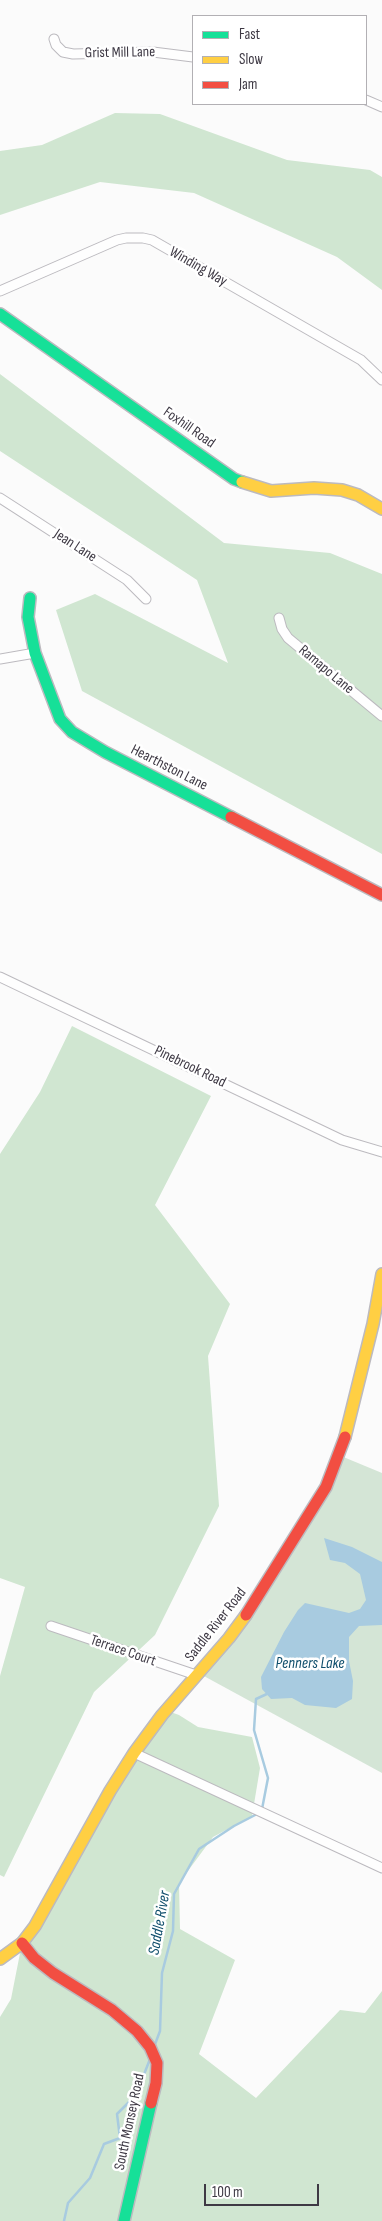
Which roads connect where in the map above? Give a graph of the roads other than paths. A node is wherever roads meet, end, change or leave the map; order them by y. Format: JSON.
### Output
{"nodes":[{"id":1,"x":54,"y":40,"type":"dead end"},
{"id":2,"x":192,"y":57,"type":"edge"},
{"id":3,"x":367,"y":100,"type":"edge"},
{"id":4,"x":382,"y":107,"type":"edge"},
{"id":5,"x":0,"y":290,"type":"edge"},
{"id":6,"x":0,"y":314,"type":"edge"},
{"id":7,"x":382,"y":380,"type":"edge"},
{"id":8,"x":0,"y":498,"type":"edge"},
{"id":9,"x":382,"y":509,"type":"edge"},
{"id":10,"x":30,"y":598,"type":"dead end"},
{"id":11,"x":146,"y":599,"type":"dead end"},
{"id":12,"x":279,"y":618,"type":"dead end"},
{"id":13,"x":35,"y":653,"type":"junction"},
{"id":14,"x":0,"y":659,"type":"edge"},
{"id":15,"x":382,"y":716,"type":"edge"},
{"id":16,"x":382,"y":895,"type":"edge"},
{"id":17,"x":0,"y":977,"type":"edge"},
{"id":18,"x":382,"y":1152,"type":"edge"},
{"id":19,"x":382,"y":1274,"type":"edge"},
{"id":20,"x":51,"y":1626,"type":"dead end"},
{"id":21,"x":196,"y":1675,"type":"junction"},
{"id":22,"x":134,"y":1753,"type":"junction"},
{"id":23,"x":382,"y":1868,"type":"edge"},
{"id":24,"x":22,"y":1942,"type":"junction"},
{"id":25,"x":0,"y":1959,"type":"edge"},
{"id":26,"x":124,"y":2221,"type":"edge"}],
"edges":[{"from":1,"to":2,"type":"street","name":"Grist Mill Lane"},
{"from":3,"to":4,"type":"street"},
{"from":5,"to":7,"type":"street","name":"Winding Way"},
{"from":6,"to":9,"type":"street","name":"Foxhill Road"},
{"from":8,"to":11,"type":"street","name":"Jean Lane"},
{"from":10,"to":13,"type":"street","name":"Hearthston Lane"},
{"from":12,"to":15,"type":"street","name":"Ramapo Lane"},
{"from":13,"to":14,"type":"street"},
{"from":13,"to":16,"type":"street","name":"Hearthston Lane"},
{"from":17,"to":18,"type":"street","name":"Pinebrook Road"},
{"from":19,"to":21,"type":"street","name":"Saddle River Road"},
{"from":20,"to":21,"type":"street","name":"Terrace Court"},
{"from":21,"to":22,"type":"street","name":"Saddle River Road"},
{"from":22,"to":23,"type":"street"},
{"from":22,"to":24,"type":"street","name":"Saddle River Road"},
{"from":24,"to":25,"type":"street","name":"Saddle River Road"},
{"from":24,"to":26,"type":"street","name":"South Monsey Road"}]}
